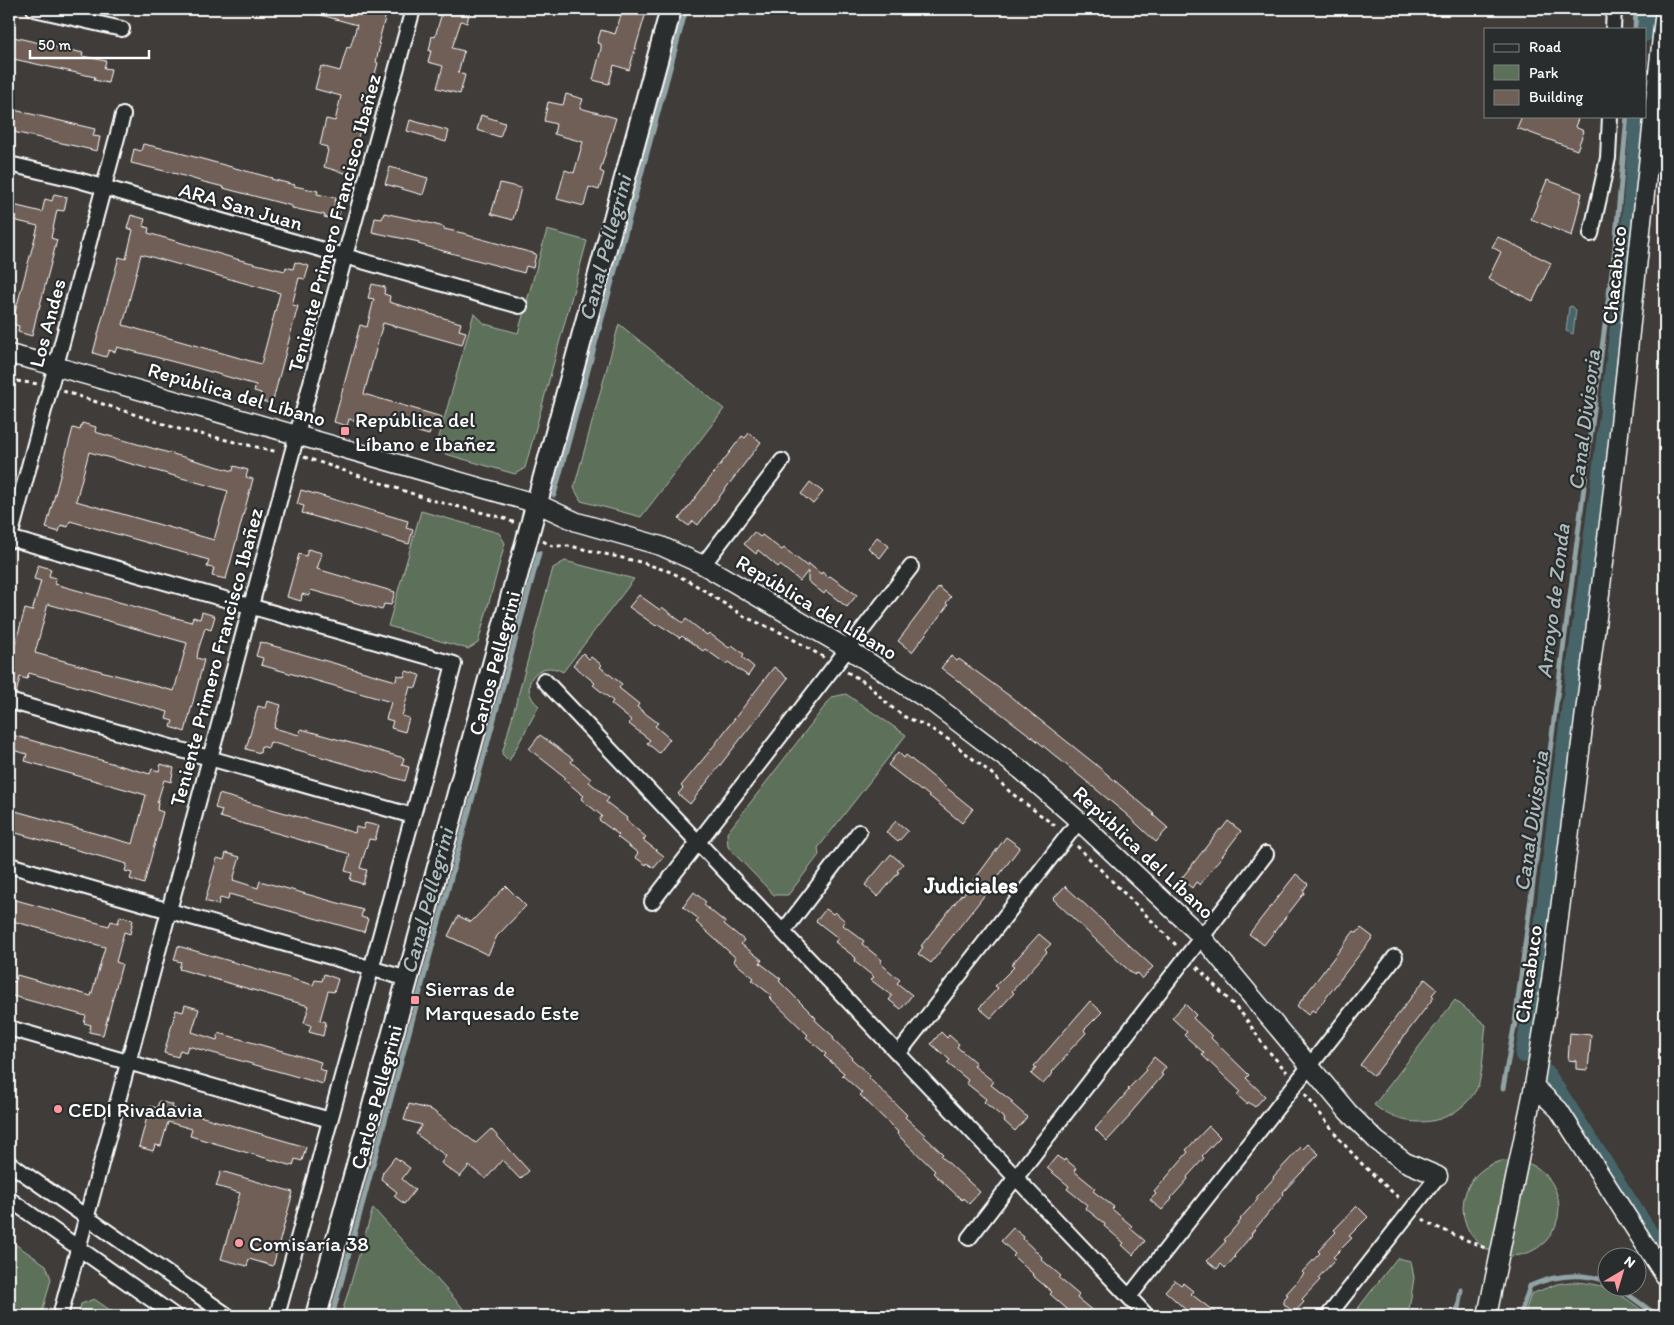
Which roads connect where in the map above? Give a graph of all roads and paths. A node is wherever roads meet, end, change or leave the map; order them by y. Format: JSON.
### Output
{"nodes":[{"id":1,"x":34,"y":9,"type":"edge"},
{"id":2,"x":414,"y":9,"type":"edge"},
{"id":3,"x":671,"y":9,"type":"edge"},
{"id":4,"x":1614,"y":9,"type":"edge"},
{"id":5,"x":1665,"y":9,"type":"edge"},
{"id":6,"x":1613,"y":28,"type":"edge"},
{"id":7,"x":122,"y":29,"type":"dead end"},
{"id":8,"x":123,"y":115,"type":"dead end"},
{"id":9,"x":1610,"y":118,"type":"edge"},
{"id":10,"x":9,"y":164,"type":"edge"},
{"id":11,"x":104,"y":187,"type":"junction"},
{"id":12,"x":1591,"y":234,"type":"dead end"},
{"id":13,"x":345,"y":256,"type":"junction"},
{"id":14,"x":520,"y":306,"type":"dead end"},
{"id":15,"x":9,"y":354,"type":"edge"},
{"id":16,"x":56,"y":366,"type":"junction"},
{"id":17,"x":9,"y":380,"type":"edge"},
{"id":18,"x":50,"y":387,"type":"junction"},
{"id":19,"x":297,"y":435,"type":"junction"},
{"id":20,"x":292,"y":454,"type":"junction"},
{"id":21,"x":782,"y":460,"type":"dead end"},
{"id":22,"x":538,"y":504,"type":"junction"},
{"id":23,"x":530,"y":534,"type":"junction"},
{"id":24,"x":9,"y":539,"type":"edge"},
{"id":25,"x":703,"y":565,"type":"junction"},
{"id":26,"x":911,"y":567,"type":"dead end"},
{"id":27,"x":251,"y":606,"type":"junction"},
{"id":28,"x":848,"y":649,"type":"junction"},
{"id":29,"x":544,"y":680,"type":"dead end"},
{"id":30,"x":9,"y":701,"type":"edge"},
{"id":31,"x":210,"y":759,"type":"junction"},
{"id":32,"x":413,"y":816,"type":"junction"},
{"id":33,"x":1080,"y":821,"type":"junction"},
{"id":34,"x":859,"y":832,"type":"dead end"},
{"id":35,"x":698,"y":842,"type":"junction"},
{"id":36,"x":1266,"y":854,"type":"dead end"},
{"id":37,"x":9,"y":865,"type":"edge"},
{"id":38,"x":652,"y":902,"type":"dead end"},
{"id":39,"x":169,"y":911,"type":"junction"},
{"id":40,"x":782,"y":932,"type":"junction"},
{"id":41,"x":1202,"y":937,"type":"junction"},
{"id":42,"x":1395,"y":957,"type":"dead end"},
{"id":43,"x":372,"y":968,"type":"junction"},
{"id":44,"x":408,"y":979,"type":"junction"},
{"id":45,"x":9,"y":1028,"type":"edge"},
{"id":46,"x":898,"y":1054,"type":"junction"},
{"id":47,"x":128,"y":1062,"type":"junction"},
{"id":48,"x":1310,"y":1066,"type":"junction"},
{"id":49,"x":1534,"y":1086,"type":"junction"},
{"id":50,"x":330,"y":1120,"type":"junction"},
{"id":51,"x":9,"y":1163,"type":"edge"},
{"id":52,"x":1438,"y":1176,"type":"joint"},
{"id":53,"x":1016,"y":1177,"type":"junction"},
{"id":54,"x":9,"y":1199,"type":"edge"},
{"id":55,"x":86,"y":1217,"type":"junction"},
{"id":56,"x":969,"y":1238,"type":"dead end"},
{"id":57,"x":78,"y":1248,"type":"junction"},
{"id":58,"x":1665,"y":1276,"type":"edge"},
{"id":59,"x":1129,"y":1297,"type":"junction"},
{"id":60,"x":60,"y":1316,"type":"edge"},
{"id":61,"x":175,"y":1316,"type":"edge"},
{"id":62,"x":228,"y":1316,"type":"edge"},
{"id":63,"x":277,"y":1316,"type":"edge"},
{"id":64,"x":316,"y":1316,"type":"edge"},
{"id":65,"x":1147,"y":1316,"type":"edge"},
{"id":66,"x":1328,"y":1316,"type":"edge"},
{"id":67,"x":1487,"y":1316,"type":"edge"}],
"edges":[{"from":1,"to":7,"type":"street"},
{"from":2,"to":13,"type":"street","name":"Teniente Primero Francisco Ibañez"},
{"from":3,"to":22,"type":"main road","name":"Carlos Pellegrini"},
{"from":4,"to":6,"type":"street"},
{"from":5,"to":49,"type":"street","name":"Chacabuco"},
{"from":8,"to":11,"type":"street","name":"Los Andes"},
{"from":9,"to":12,"type":"street"},
{"from":10,"to":11,"type":"street","name":"ARA San Juan"},
{"from":11,"to":13,"type":"street","name":"ARA San Juan"},
{"from":11,"to":16,"type":"street","name":"Los Andes"},
{"from":13,"to":14,"type":"street","name":"ARA San Juan"},
{"from":13,"to":19,"type":"street","name":"Teniente Primero Francisco Ibañez"},
{"from":15,"to":16,"type":"street","name":"República del Líbano"},
{"from":16,"to":18,"type":"street","name":"Los Andes"},
{"from":16,"to":19,"type":"street","name":"República del Líbano"},
{"from":17,"to":18,"type":"path"},
{"from":18,"to":20,"type":"path"},
{"from":18,"to":24,"type":"street","name":"Los Andes"},
{"from":19,"to":20,"type":"street","name":"Teniente Primero Francisco Ibañez"},
{"from":19,"to":22,"type":"street","name":"República del Líbano"},
{"from":20,"to":23,"type":"path"},
{"from":20,"to":27,"type":"street","name":"Teniente Primero Francisco Ibañez"},
{"from":21,"to":25,"type":"street"},
{"from":22,"to":23,"type":"main road","name":"Carlos Pellegrini"},
{"from":22,"to":25,"type":"street","name":"República del Líbano"},
{"from":23,"to":44,"type":"main road","name":"Carlos Pellegrini"},
{"from":24,"to":27,"type":"street"},
{"from":25,"to":28,"type":"street","name":"República del Líbano"},
{"from":26,"to":28,"type":"street"},
{"from":27,"to":31,"type":"street","name":"Teniente Primero Francisco Ibañez"},
{"from":27,"to":32,"type":"street","name":"Carlos Pellegrini"},
{"from":28,"to":33,"type":"street","name":"República del Líbano"},
{"from":28,"to":35,"type":"street"},
{"from":29,"to":35,"type":"street"},
{"from":30,"to":31,"type":"street"},
{"from":31,"to":32,"type":"street"},
{"from":31,"to":39,"type":"street","name":"Teniente Primero Francisco Ibañez"},
{"from":32,"to":43,"type":"street","name":"Carlos Pellegrini"},
{"from":33,"to":41,"type":"street","name":"República del Líbano"},
{"from":33,"to":46,"type":"street"},
{"from":34,"to":40,"type":"street"},
{"from":35,"to":38,"type":"street"},
{"from":35,"to":40,"type":"street"},
{"from":36,"to":41,"type":"street"},
{"from":37,"to":39,"type":"street"},
{"from":39,"to":43,"type":"street"},
{"from":39,"to":47,"type":"street","name":"Teniente Primero Francisco Ibañez"},
{"from":40,"to":46,"type":"street"},
{"from":41,"to":48,"type":"street","name":"República del Líbano"},
{"from":41,"to":53,"type":"street"},
{"from":42,"to":48,"type":"street"},
{"from":43,"to":44,"type":"street"},
{"from":43,"to":50,"type":"street","name":"Carlos Pellegrini"},
{"from":44,"to":64,"type":"main road","name":"Carlos Pellegrini"},
{"from":45,"to":47,"type":"street"},
{"from":46,"to":53,"type":"street"},
{"from":47,"to":50,"type":"street"},
{"from":47,"to":55,"type":"street","name":"Teniente Primero Francisco Ibañez"},
{"from":48,"to":52,"type":"street","name":"República del Líbano"},
{"from":48,"to":59,"type":"street"},
{"from":49,"to":58,"type":"street"},
{"from":49,"to":67,"type":"street","name":"Chacabuco"},
{"from":50,"to":63,"type":"street","name":"Carlos Pellegrini"},
{"from":51,"to":55,"type":"street"},
{"from":52,"to":66,"type":"street"},
{"from":53,"to":56,"type":"street"},
{"from":53,"to":59,"type":"street"},
{"from":54,"to":57,"type":"street"},
{"from":55,"to":57,"type":"street","name":"Teniente Primero Francisco Ibañez"},
{"from":55,"to":62,"type":"street"},
{"from":57,"to":60,"type":"street","name":"Teniente Primero Francisco Ibañez"},
{"from":57,"to":61,"type":"street"},
{"from":59,"to":65,"type":"street"}]}
